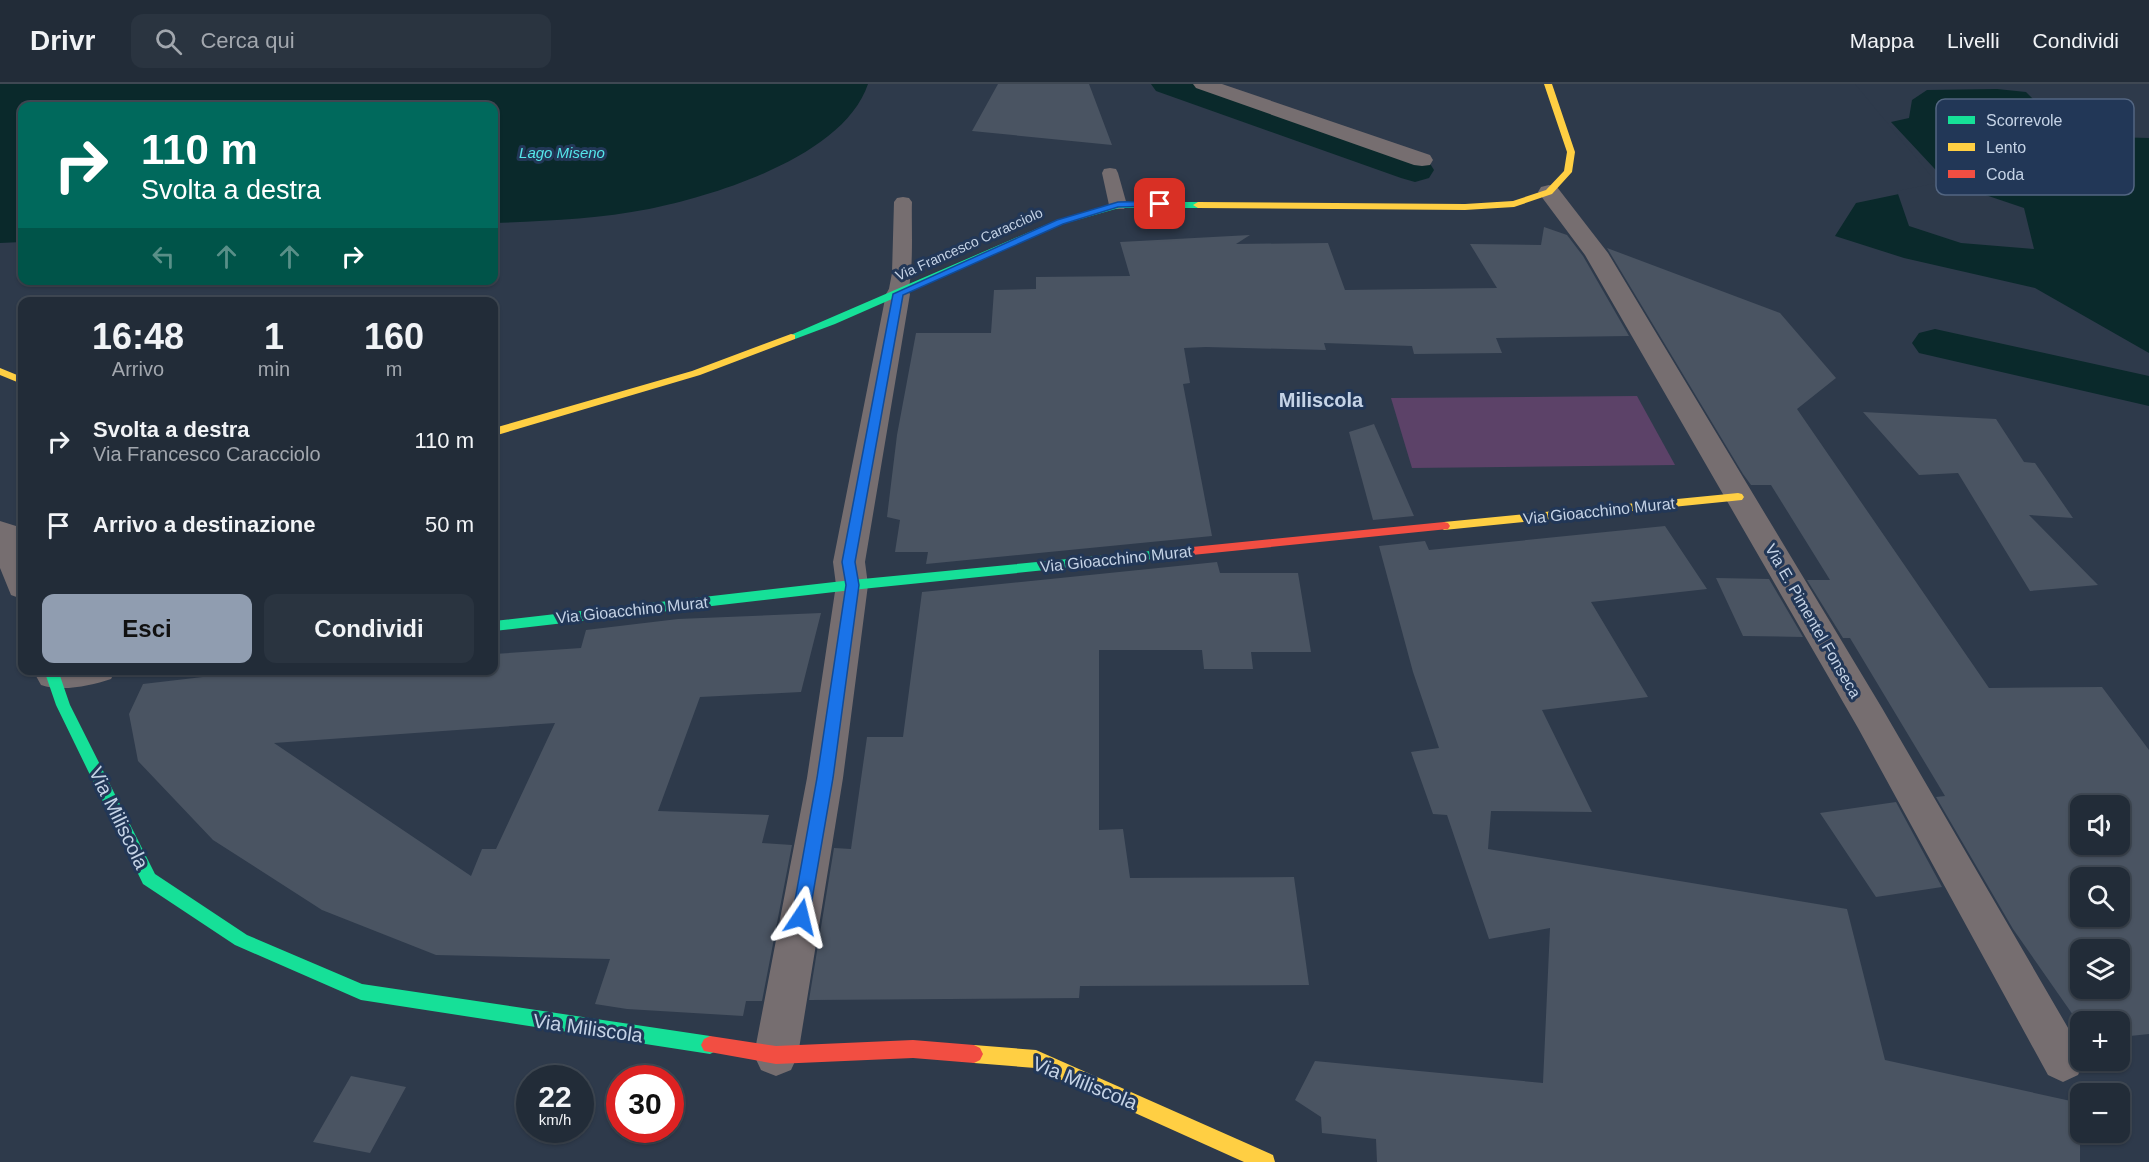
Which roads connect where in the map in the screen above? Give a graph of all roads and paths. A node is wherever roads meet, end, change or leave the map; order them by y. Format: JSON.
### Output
{"nodes":[{"id":1,"x":1203,"y":84,"type":"edge"},
{"id":2,"x":1548,"y":84,"type":"edge"},
{"id":3,"x":1422,"y":160,"type":"dead end"},
{"id":4,"x":1110,"y":173,"type":"dead end"},
{"id":5,"x":1549,"y":192,"type":"junction"},
{"id":6,"x":903,"y":202,"type":"dead end"},
{"id":7,"x":1118,"y":205,"type":"junction"},
{"id":8,"x":898,"y":294,"type":"junction"},
{"id":9,"x":0,"y":371,"type":"edge"},
{"id":10,"x":18,"y":379,"type":"edge"},
{"id":11,"x":498,"y":431,"type":"edge"},
{"id":12,"x":1738,"y":497,"type":"junction"},
{"id":13,"x":0,"y":532,"type":"edge"},
{"id":14,"x":18,"y":575,"type":"edge"},
{"id":15,"x":852,"y":585,"type":"junction"},
{"id":16,"x":498,"y":626,"type":"edge"},
{"id":17,"x":53,"y":675,"type":"edge"},
{"id":18,"x":776,"y":1055,"type":"junction"},
{"id":19,"x":2063,"y":1060,"type":"dead end"},
{"id":20,"x":1266,"y":1162,"type":"edge"}],
"edges":[{"from":1,"to":3,"type":"street"},
{"from":2,"to":5,"type":"street"},
{"from":4,"to":7,"type":"lane"},
{"from":5,"to":7,"type":"street","name":"Via Francesco Caracciolo"},
{"from":5,"to":12,"type":"street","name":"Via E. Pimentel Fonseca"},
{"from":6,"to":8,"type":"lane"},
{"from":7,"to":8,"type":"street","name":"Via Francesco Caracciolo"},
{"from":8,"to":11,"type":"street","name":"Via Francesco Caracciolo"},
{"from":8,"to":15,"type":"street"},
{"from":9,"to":10,"type":"street"},
{"from":12,"to":15,"type":"street","name":"Via Gioacchino Murat"},
{"from":12,"to":19,"type":"street","name":"Via E. Pimentel Fonseca"},
{"from":13,"to":14,"type":"street"},
{"from":15,"to":16,"type":"street","name":"Via Gioacchino Murat"},
{"from":15,"to":18,"type":"street"},
{"from":17,"to":18,"type":"street","name":"Via Miliscola"},
{"from":18,"to":20,"type":"street","name":"Via Miliscola"}]}
